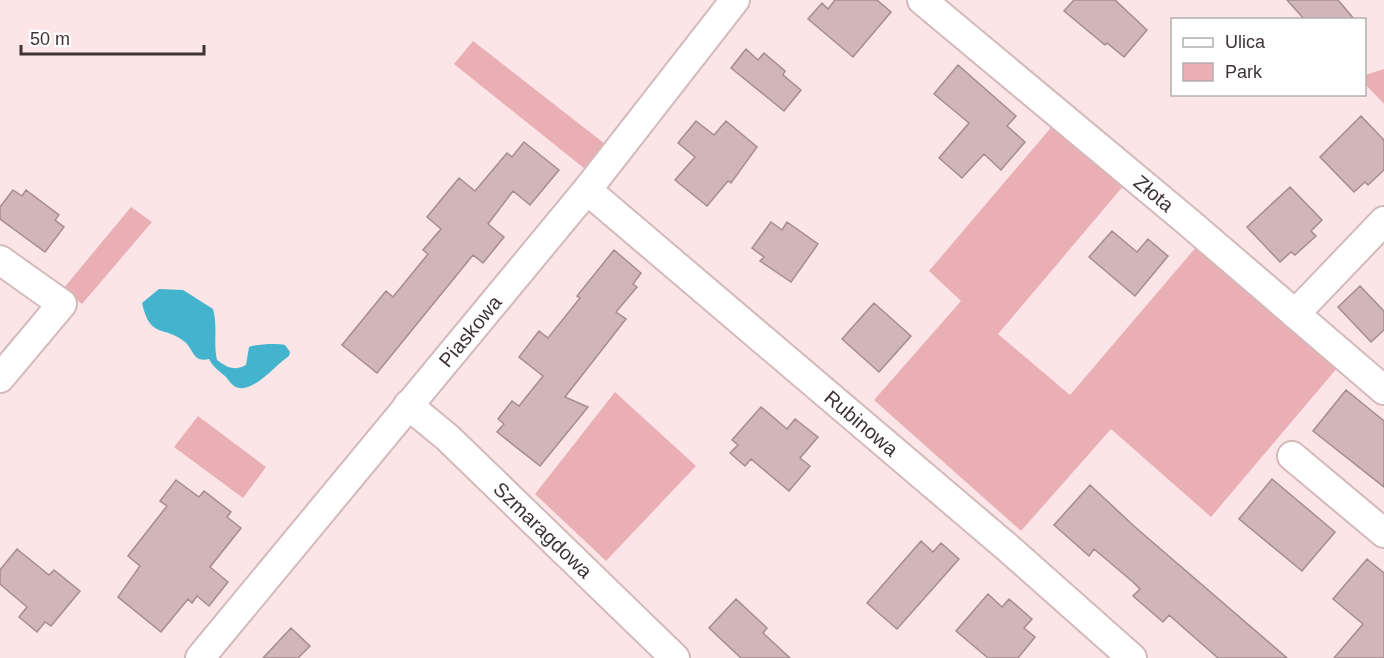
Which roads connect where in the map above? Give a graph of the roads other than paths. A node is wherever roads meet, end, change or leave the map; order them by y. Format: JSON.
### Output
{"nodes":[{"id":1,"x":735,"y":0,"type":"edge"},
{"id":2,"x":922,"y":0,"type":"edge"},
{"id":3,"x":587,"y":190,"type":"junction"},
{"id":4,"x":1384,"y":222,"type":"edge"},
{"id":5,"x":0,"y":260,"type":"edge"},
{"id":6,"x":1295,"y":314,"type":"junction"},
{"id":7,"x":0,"y":378,"type":"edge"},
{"id":8,"x":1384,"y":390,"type":"edge"},
{"id":9,"x":408,"y":405,"type":"junction"},
{"id":10,"x":1292,"y":456,"type":"dead end"},
{"id":11,"x":1384,"y":533,"type":"edge"},
{"id":12,"x":200,"y":658,"type":"edge"},
{"id":13,"x":675,"y":658,"type":"edge"},
{"id":14,"x":1132,"y":658,"type":"edge"}],
"edges":[{"from":1,"to":3,"type":"street","name":"Piaskowa"},
{"from":2,"to":6,"type":"street","name":"Złota"},
{"from":3,"to":9,"type":"street","name":"Piaskowa"},
{"from":3,"to":14,"type":"street","name":"Rubinowa"},
{"from":4,"to":6,"type":"street"},
{"from":5,"to":7,"type":"street"},
{"from":6,"to":8,"type":"street","name":"Złota"},
{"from":9,"to":12,"type":"street","name":"Piaskowa"},
{"from":9,"to":13,"type":"street","name":"Szmaragdowa"},
{"from":10,"to":11,"type":"street"}]}
